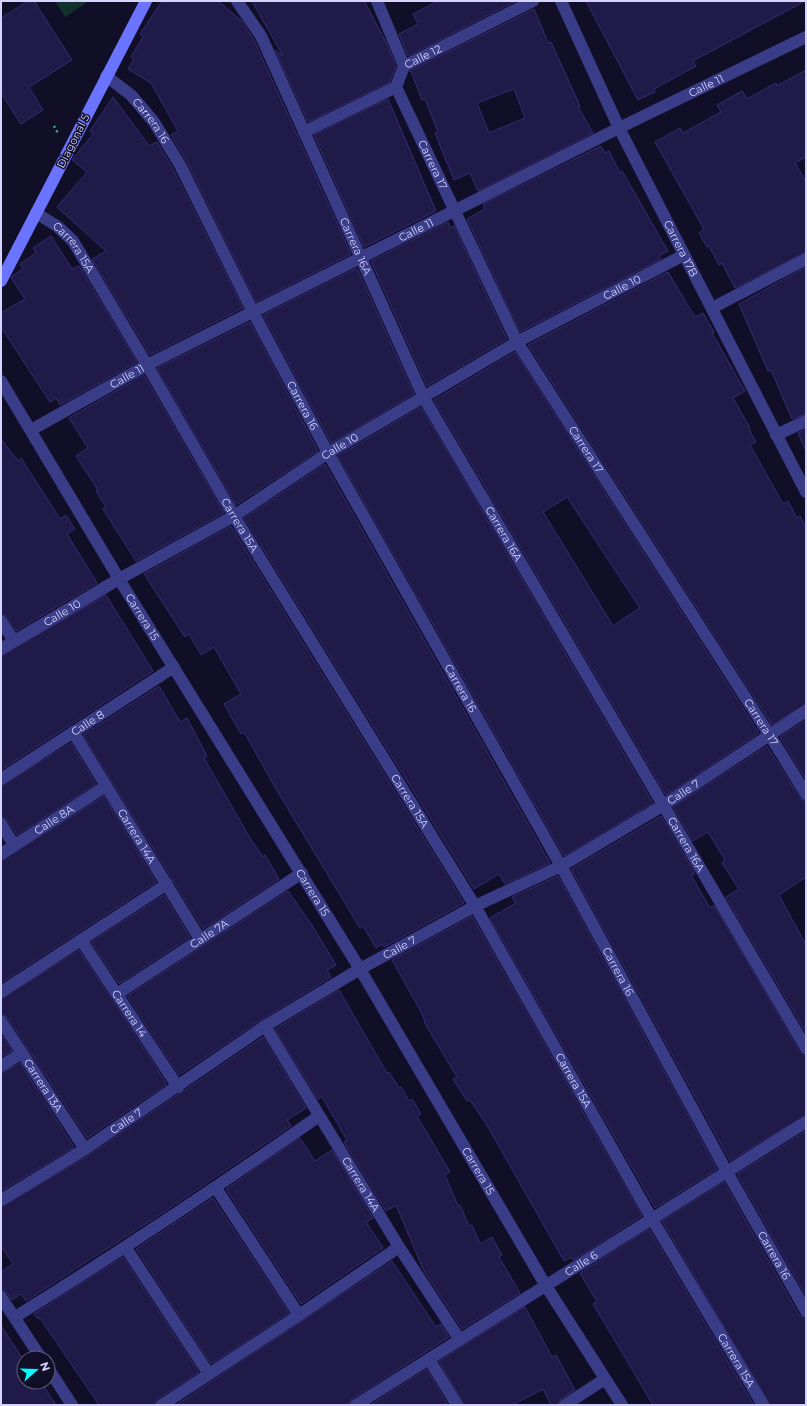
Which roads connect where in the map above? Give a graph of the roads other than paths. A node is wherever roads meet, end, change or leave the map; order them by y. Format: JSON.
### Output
{"nodes":[{"id":1,"x":146,"y":1,"type":"edge"},
{"id":2,"x":237,"y":1,"type":"edge"},
{"id":3,"x":377,"y":1,"type":"edge"},
{"id":4,"x":533,"y":1,"type":"edge"},
{"id":5,"x":561,"y":1,"type":"edge"},
{"id":6,"x":806,"y":37,"type":"edge"},
{"id":7,"x":404,"y":66,"type":"junction"},
{"id":8,"x":106,"y":76,"type":"junction"},
{"id":9,"x":396,"y":87,"type":"junction"},
{"id":10,"x":619,"y":128,"type":"junction"},
{"id":11,"x":304,"y":132,"type":"junction"},
{"id":12,"x":455,"y":210,"type":"junction"},
{"id":13,"x":36,"y":213,"type":"junction"},
{"id":14,"x":684,"y":255,"type":"junction"},
{"id":15,"x":360,"y":258,"type":"junction"},
{"id":16,"x":806,"y":259,"type":"edge"},
{"id":17,"x":1,"y":281,"type":"edge"},
{"id":18,"x":712,"y":308,"type":"junction"},
{"id":19,"x":253,"y":312,"type":"junction"},
{"id":20,"x":517,"y":342,"type":"junction"},
{"id":21,"x":148,"y":364,"type":"junction"},
{"id":22,"x":1,"y":381,"type":"edge"},
{"id":23,"x":424,"y":398,"type":"junction"},
{"id":24,"x":806,"y":421,"type":"edge"},
{"id":25,"x":31,"y":430,"type":"junction"},
{"id":26,"x":776,"y":435,"type":"junction"},
{"id":27,"x":328,"y":453,"type":"junction"},
{"id":28,"x":806,"y":492,"type":"edge"},
{"id":29,"x":234,"y":516,"type":"junction"},
{"id":30,"x":119,"y":579,"type":"junction"},
{"id":31,"x":1,"y":621,"type":"edge"},
{"id":32,"x":14,"y":641,"type":"junction"},
{"id":33,"x":1,"y":649,"type":"edge"},
{"id":34,"x":174,"y":667,"type":"junction"},
{"id":35,"x":806,"y":711,"type":"edge"},
{"id":36,"x":73,"y":732,"type":"junction"},
{"id":37,"x":769,"y":734,"type":"junction"},
{"id":38,"x":1,"y":779,"type":"edge"},
{"id":39,"x":106,"y":786,"type":"junction"},
{"id":40,"x":806,"y":794,"type":"edge"},
{"id":41,"x":662,"y":806,"type":"junction"},
{"id":42,"x":1,"y":824,"type":"edge"},
{"id":43,"x":14,"y":845,"type":"junction"},
{"id":44,"x":1,"y":854,"type":"edge"},
{"id":45,"x":561,"y":866,"type":"junction"},
{"id":46,"x":302,"y":873,"type":"junction"},
{"id":47,"x":167,"y":884,"type":"junction"},
{"id":48,"x":475,"y":906,"type":"junction"},
{"id":49,"x":200,"y":939,"type":"junction"},
{"id":50,"x":81,"y":940,"type":"junction"},
{"id":51,"x":360,"y":969,"type":"junction"},
{"id":52,"x":1,"y":992,"type":"edge"},
{"id":53,"x":117,"y":994,"type":"junction"},
{"id":54,"x":1,"y":1020,"type":"edge"},
{"id":55,"x":265,"y":1026,"type":"junction"},
{"id":56,"x":806,"y":1048,"type":"edge"},
{"id":57,"x":22,"y":1053,"type":"junction"},
{"id":58,"x":1,"y":1066,"type":"edge"},
{"id":59,"x":178,"y":1087,"type":"junction"},
{"id":60,"x":319,"y":1116,"type":"junction"},
{"id":61,"x":806,"y":1122,"type":"edge"},
{"id":62,"x":86,"y":1150,"type":"junction"},
{"id":63,"x":727,"y":1172,"type":"junction"},
{"id":64,"x":216,"y":1188,"type":"junction"},
{"id":65,"x":1,"y":1200,"type":"edge"},
{"id":66,"x":652,"y":1219,"type":"junction"},
{"id":67,"x":399,"y":1247,"type":"junction"},
{"id":68,"x":126,"y":1248,"type":"junction"},
{"id":69,"x":546,"y":1286,"type":"junction"},
{"id":70,"x":1,"y":1297,"type":"edge"},
{"id":71,"x":806,"y":1311,"type":"edge"},
{"id":72,"x":300,"y":1315,"type":"junction"},
{"id":73,"x":15,"y":1318,"type":"junction"},
{"id":74,"x":460,"y":1340,"type":"junction"},
{"id":75,"x":36,"y":1350,"type":"edge"},
{"id":76,"x":429,"y":1359,"type":"junction"},
{"id":77,"x":209,"y":1374,"type":"junction"},
{"id":78,"x":605,"y":1379,"type":"junction"},
{"id":79,"x":56,"y":1380,"type":"edge"},
{"id":80,"x":72,"y":1405,"type":"edge"},
{"id":81,"x":162,"y":1405,"type":"edge"},
{"id":82,"x":356,"y":1405,"type":"edge"},
{"id":83,"x":457,"y":1405,"type":"edge"},
{"id":84,"x":564,"y":1405,"type":"edge"},
{"id":85,"x":622,"y":1405,"type":"edge"},
{"id":86,"x":763,"y":1405,"type":"edge"}],
"edges":[{"from":1,"to":8,"type":"street","name":"Diagonal 5"},
{"from":2,"to":11,"type":"street","name":"Carrera 16A"},
{"from":3,"to":7,"type":"street"},
{"from":4,"to":7,"type":"street","name":"Calle 12"},
{"from":5,"to":10,"type":"street","name":"Carrera 17B"},
{"from":6,"to":10,"type":"street","name":"Calle 11"},
{"from":7,"to":9,"type":"street","name":"Calle 12"},
{"from":8,"to":13,"type":"street","name":"Diagonal 5"},
{"from":8,"to":19,"type":"street","name":"Carrera 16"},
{"from":9,"to":11,"type":"street"},
{"from":9,"to":12,"type":"street","name":"Carrera 17"},
{"from":10,"to":12,"type":"street","name":"Calle 11"},
{"from":10,"to":14,"type":"street","name":"Carrera 17B"},
{"from":11,"to":15,"type":"street","name":"Carrera 16A"},
{"from":12,"to":15,"type":"street","name":"Calle 11"},
{"from":12,"to":20,"type":"street","name":"Carrera 17"},
{"from":13,"to":17,"type":"street","name":"Diagonal 5"},
{"from":13,"to":21,"type":"street","name":"Carrera 15A"},
{"from":14,"to":18,"type":"street","name":"Carrera 17B"},
{"from":14,"to":20,"type":"street","name":"Calle 10"},
{"from":15,"to":19,"type":"street","name":"Calle 11"},
{"from":15,"to":23,"type":"street","name":"Carrera 16A"},
{"from":16,"to":18,"type":"street"},
{"from":18,"to":26,"type":"street","name":"Carrera 17B"},
{"from":19,"to":21,"type":"street","name":"Calle 11"},
{"from":19,"to":27,"type":"street","name":"Carrera 16"},
{"from":20,"to":23,"type":"street","name":"Calle 10"},
{"from":20,"to":37,"type":"street","name":"Carrera 17"},
{"from":21,"to":25,"type":"street","name":"Calle 11"},
{"from":21,"to":29,"type":"street","name":"Carrera 15A"},
{"from":22,"to":25,"type":"street","name":"Carrera 15"},
{"from":23,"to":27,"type":"street","name":"Calle 10"},
{"from":23,"to":41,"type":"street","name":"Carrera 16A"},
{"from":24,"to":26,"type":"street"},
{"from":25,"to":30,"type":"street","name":"Carrera 15"},
{"from":26,"to":28,"type":"street","name":"Carrera 17B"},
{"from":27,"to":29,"type":"street","name":"Calle 10"},
{"from":27,"to":45,"type":"street","name":"Carrera 16"},
{"from":29,"to":30,"type":"street","name":"Calle 10"},
{"from":29,"to":48,"type":"street","name":"Carrera 15A"},
{"from":30,"to":32,"type":"street","name":"Calle 10"},
{"from":30,"to":34,"type":"street","name":"Carrera 15"},
{"from":31,"to":32,"type":"street"},
{"from":32,"to":33,"type":"street","name":"Calle 10"},
{"from":34,"to":36,"type":"street","name":"Calle 8"},
{"from":34,"to":46,"type":"street","name":"Carrera 15"},
{"from":35,"to":37,"type":"street","name":"Calle 7"},
{"from":36,"to":38,"type":"street","name":"Calle 8"},
{"from":36,"to":39,"type":"street","name":"Carrera 14A"},
{"from":37,"to":40,"type":"street","name":"Carrera 17"},
{"from":37,"to":41,"type":"street","name":"Calle 7"},
{"from":39,"to":43,"type":"street","name":"Calle 8A"},
{"from":39,"to":47,"type":"street","name":"Carrera 14A"},
{"from":41,"to":45,"type":"street","name":"Calle 7"},
{"from":41,"to":56,"type":"street","name":"Carrera 16A"},
{"from":42,"to":43,"type":"street"},
{"from":43,"to":44,"type":"street","name":"Calle 8A"},
{"from":45,"to":48,"type":"street","name":"Calle 7"},
{"from":45,"to":63,"type":"street","name":"Carrera 16"},
{"from":46,"to":49,"type":"street","name":"Calle 7A"},
{"from":46,"to":51,"type":"street","name":"Carrera 15"},
{"from":47,"to":49,"type":"street","name":"Carrera 14A"},
{"from":47,"to":50,"type":"street"},
{"from":48,"to":51,"type":"street","name":"Calle 7"},
{"from":48,"to":66,"type":"street","name":"Carrera 15A"},
{"from":49,"to":53,"type":"street","name":"Calle 7A"},
{"from":50,"to":52,"type":"street"},
{"from":50,"to":53,"type":"street","name":"Carrera 14"},
{"from":51,"to":55,"type":"street","name":"Calle 7"},
{"from":51,"to":69,"type":"street","name":"Carrera 15"},
{"from":53,"to":59,"type":"street","name":"Carrera 14"},
{"from":54,"to":57,"type":"street","name":"Carrera 13A"},
{"from":55,"to":59,"type":"street","name":"Calle 7"},
{"from":55,"to":60,"type":"street","name":"Carrera 14A"},
{"from":57,"to":58,"type":"street"},
{"from":57,"to":62,"type":"street","name":"Carrera 13A"},
{"from":59,"to":62,"type":"street","name":"Calle 7"},
{"from":60,"to":64,"type":"street"},
{"from":60,"to":67,"type":"street","name":"Carrera 14A"},
{"from":61,"to":63,"type":"street","name":"Calle 6"},
{"from":62,"to":65,"type":"street","name":"Calle 7"},
{"from":63,"to":66,"type":"street","name":"Calle 6"},
{"from":63,"to":71,"type":"street","name":"Carrera 16"},
{"from":64,"to":68,"type":"street"},
{"from":64,"to":72,"type":"street"},
{"from":66,"to":69,"type":"street","name":"Calle 6"},
{"from":66,"to":86,"type":"street","name":"Carrera 15A"},
{"from":67,"to":72,"type":"street"},
{"from":67,"to":74,"type":"street","name":"Carrera 14A"},
{"from":68,"to":73,"type":"street"},
{"from":68,"to":77,"type":"street"},
{"from":69,"to":74,"type":"street","name":"Calle 6"},
{"from":69,"to":78,"type":"street","name":"Carrera 15"},
{"from":70,"to":73,"type":"street"},
{"from":72,"to":77,"type":"street"},
{"from":73,"to":75,"type":"street"},
{"from":74,"to":76,"type":"street","name":"Calle 6"},
{"from":76,"to":82,"type":"street","name":"Calle 6"},
{"from":76,"to":83,"type":"street"},
{"from":77,"to":81,"type":"street"},
{"from":78,"to":84,"type":"street"},
{"from":78,"to":85,"type":"street","name":"Carrera 15"},
{"from":79,"to":80,"type":"street"}]}
